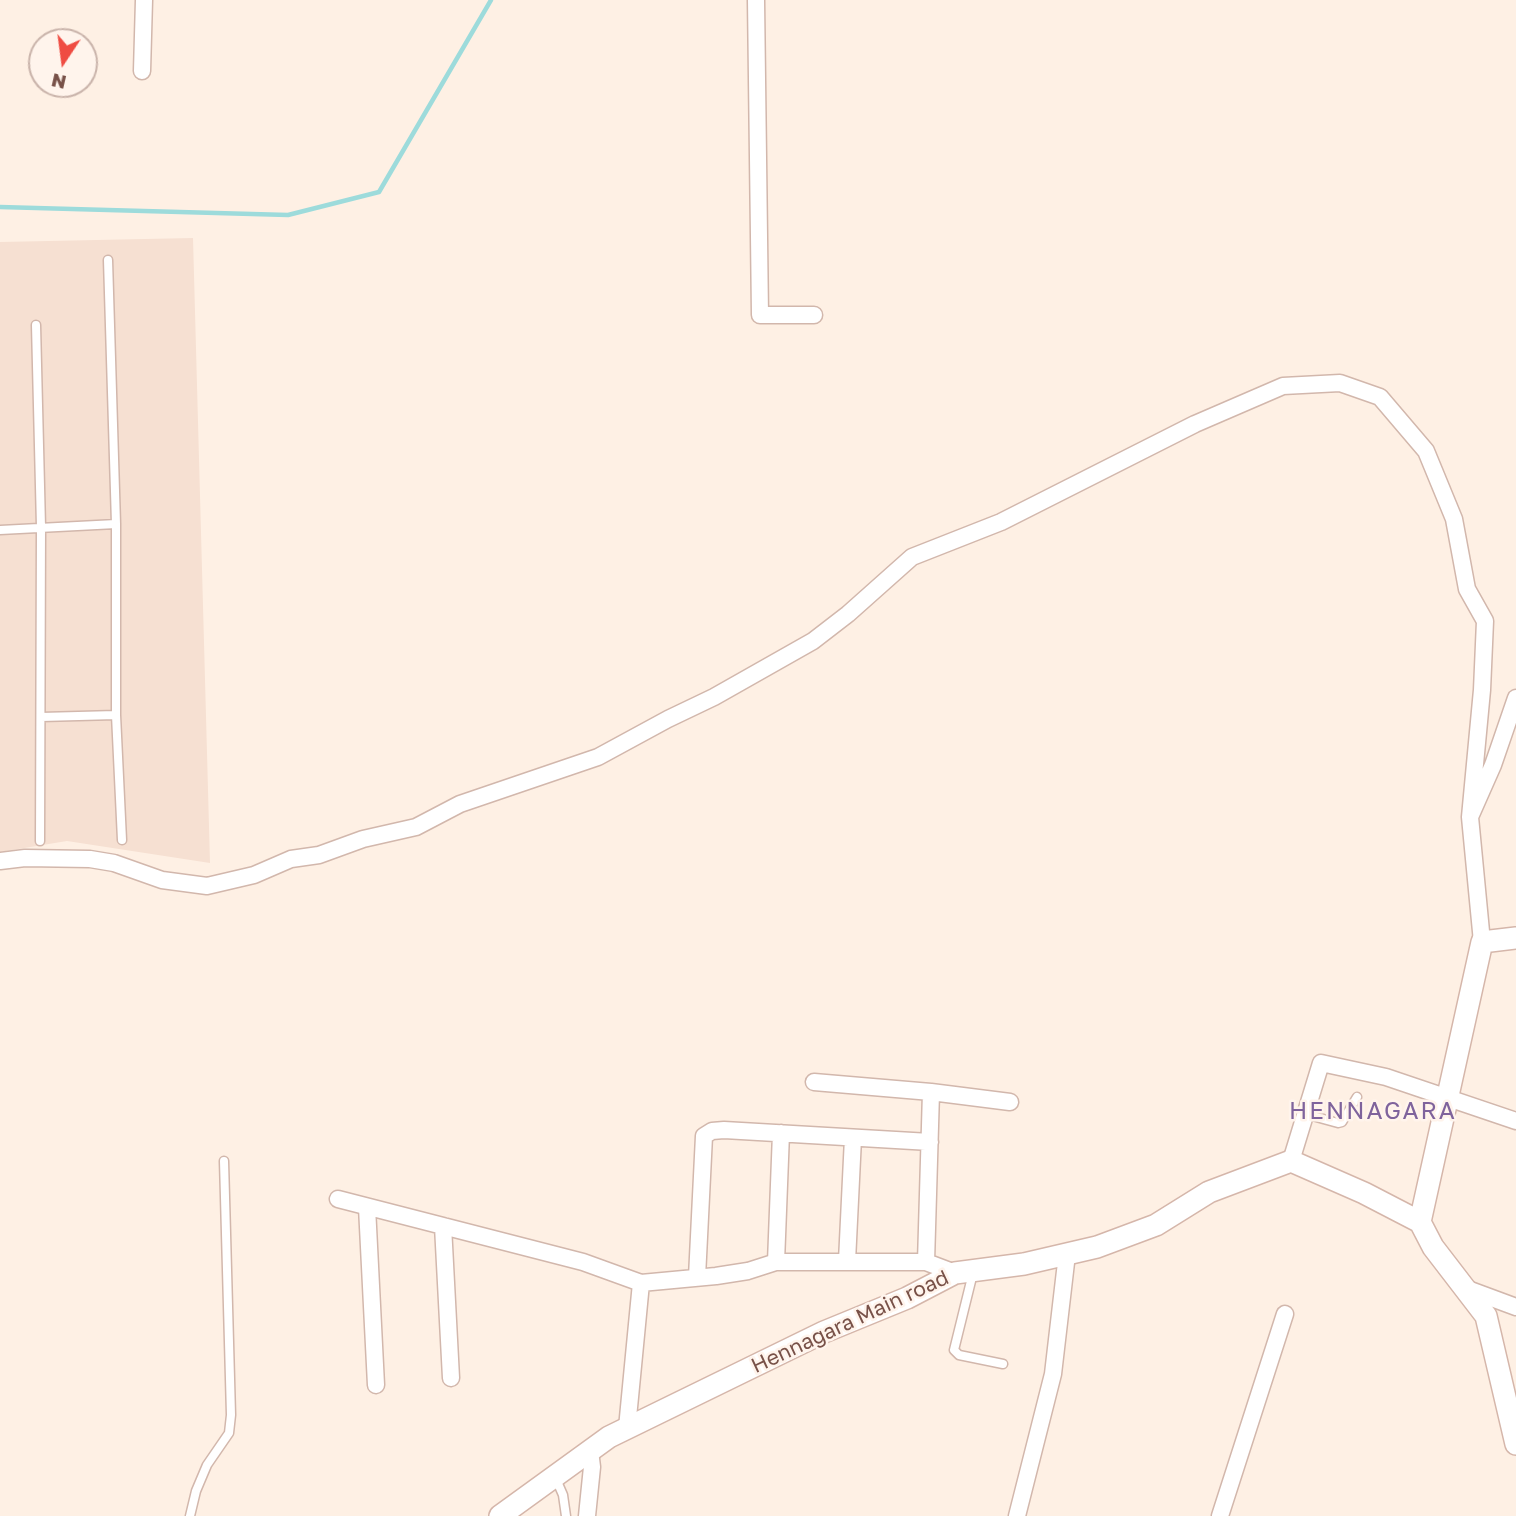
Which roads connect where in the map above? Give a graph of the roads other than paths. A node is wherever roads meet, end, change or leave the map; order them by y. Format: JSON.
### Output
{"nodes":[{"id":1,"x":144,"y":0,"type":"edge"},
{"id":2,"x":756,"y":0,"type":"edge"},
{"id":3,"x":142,"y":71,"type":"dead end"},
{"id":4,"x":108,"y":260,"type":"dead end"},
{"id":5,"x":814,"y":316,"type":"dead end"},
{"id":6,"x":36,"y":324,"type":"dead end"},
{"id":7,"x":116,"y":524,"type":"junction"},
{"id":8,"x":41,"y":527,"type":"junction"},
{"id":9,"x":0,"y":530,"type":"edge"},
{"id":10,"x":1516,"y":698,"type":"edge"},
{"id":11,"x":116,"y":715,"type":"junction"},
{"id":12,"x":41,"y":717,"type":"junction"},
{"id":13,"x":1470,"y":817,"type":"junction"},
{"id":14,"x":122,"y":840,"type":"dead end"},
{"id":15,"x":40,"y":841,"type":"dead end"},
{"id":16,"x":0,"y":861,"type":"edge"},
{"id":17,"x":1516,"y":938,"type":"edge"},
{"id":18,"x":1482,"y":942,"type":"junction"},
{"id":19,"x":814,"y":1082,"type":"dead end"},
{"id":20,"x":931,"y":1092,"type":"junction"},
{"id":21,"x":1357,"y":1097,"type":"dead end"},
{"id":22,"x":1447,"y":1098,"type":"junction"},
{"id":23,"x":1010,"y":1102,"type":"dead end"},
{"id":24,"x":1305,"y":1114,"type":"junction"},
{"id":25,"x":1516,"y":1121,"type":"edge"},
{"id":26,"x":781,"y":1133,"type":"junction"},
{"id":27,"x":853,"y":1138,"type":"junction"},
{"id":28,"x":930,"y":1142,"type":"junction"},
{"id":29,"x":224,"y":1161,"type":"dead end"},
{"id":30,"x":1291,"y":1161,"type":"junction"},
{"id":31,"x":338,"y":1199,"type":"dead end"},
{"id":32,"x":367,"y":1207,"type":"junction"},
{"id":33,"x":1420,"y":1222,"type":"junction"},
{"id":34,"x":443,"y":1226,"type":"junction"},
{"id":35,"x":1067,"y":1254,"type":"junction"},
{"id":36,"x":847,"y":1261,"type":"junction"},
{"id":37,"x":776,"y":1262,"type":"junction"},
{"id":38,"x":926,"y":1262,"type":"junction"},
{"id":39,"x":964,"y":1272,"type":"junction"},
{"id":40,"x":697,"y":1277,"type":"junction"},
{"id":41,"x":641,"y":1283,"type":"junction"},
{"id":42,"x":1462,"y":1286,"type":"junction"},
{"id":43,"x":1516,"y":1307,"type":"edge"},
{"id":44,"x":1285,"y":1314,"type":"dead end"},
{"id":45,"x":1003,"y":1364,"type":"dead end"},
{"id":46,"x":450,"y":1378,"type":"dead end"},
{"id":47,"x":376,"y":1385,"type":"dead end"},
{"id":48,"x":627,"y":1428,"type":"junction"},
{"id":49,"x":1516,"y":1444,"type":"edge"},
{"id":50,"x":590,"y":1451,"type":"junction"},
{"id":51,"x":555,"y":1476,"type":"junction"},
{"id":52,"x":190,"y":1516,"type":"edge"},
{"id":53,"x":500,"y":1516,"type":"edge"},
{"id":54,"x":566,"y":1516,"type":"edge"},
{"id":55,"x":587,"y":1516,"type":"edge"},
{"id":56,"x":1017,"y":1516,"type":"edge"},
{"id":57,"x":1220,"y":1516,"type":"edge"}],
"edges":[{"from":1,"to":3,"type":"street"},
{"from":2,"to":5,"type":"street"},
{"from":4,"to":7,"type":"lane"},
{"from":6,"to":8,"type":"lane"},
{"from":7,"to":8,"type":"lane"},
{"from":7,"to":11,"type":"lane"},
{"from":8,"to":9,"type":"lane"},
{"from":8,"to":12,"type":"lane"},
{"from":10,"to":13,"type":"street"},
{"from":11,"to":12,"type":"lane"},
{"from":11,"to":14,"type":"lane"},
{"from":12,"to":15,"type":"lane"},
{"from":13,"to":16,"type":"street"},
{"from":13,"to":18,"type":"street"},
{"from":17,"to":18,"type":"street"},
{"from":18,"to":22,"type":"street"},
{"from":19,"to":20,"type":"street"},
{"from":20,"to":23,"type":"street"},
{"from":20,"to":28,"type":"street"},
{"from":21,"to":24,"type":"lane"},
{"from":22,"to":24,"type":"street"},
{"from":22,"to":25,"type":"street"},
{"from":22,"to":33,"type":"street"},
{"from":24,"to":30,"type":"street"},
{"from":26,"to":27,"type":"street"},
{"from":26,"to":37,"type":"street"},
{"from":26,"to":40,"type":"street"},
{"from":27,"to":28,"type":"street"},
{"from":27,"to":36,"type":"street"},
{"from":28,"to":38,"type":"street"},
{"from":29,"to":52,"type":"lane"},
{"from":30,"to":33,"type":"street"},
{"from":30,"to":35,"type":"street","name":"Hennagara Main road"},
{"from":31,"to":32,"type":"street"},
{"from":32,"to":34,"type":"street"},
{"from":32,"to":47,"type":"street"},
{"from":33,"to":42,"type":"street"},
{"from":34,"to":41,"type":"street"},
{"from":34,"to":46,"type":"street"},
{"from":35,"to":39,"type":"street","name":"Hennagara Main road"},
{"from":35,"to":56,"type":"street"},
{"from":36,"to":37,"type":"street"},
{"from":36,"to":38,"type":"street"},
{"from":37,"to":40,"type":"street"},
{"from":38,"to":39,"type":"street"},
{"from":39,"to":45,"type":"lane"},
{"from":39,"to":48,"type":"street","name":"Hennagara Main road"},
{"from":40,"to":41,"type":"street"},
{"from":41,"to":48,"type":"street"},
{"from":42,"to":43,"type":"street"},
{"from":42,"to":49,"type":"street"},
{"from":44,"to":57,"type":"street"},
{"from":48,"to":50,"type":"street","name":"Hennagara Main road"},
{"from":50,"to":51,"type":"street","name":"Hennagara Main road"},
{"from":50,"to":55,"type":"street"},
{"from":51,"to":53,"type":"street","name":"Hennagara Main road"},
{"from":51,"to":54,"type":"lane"}]}
